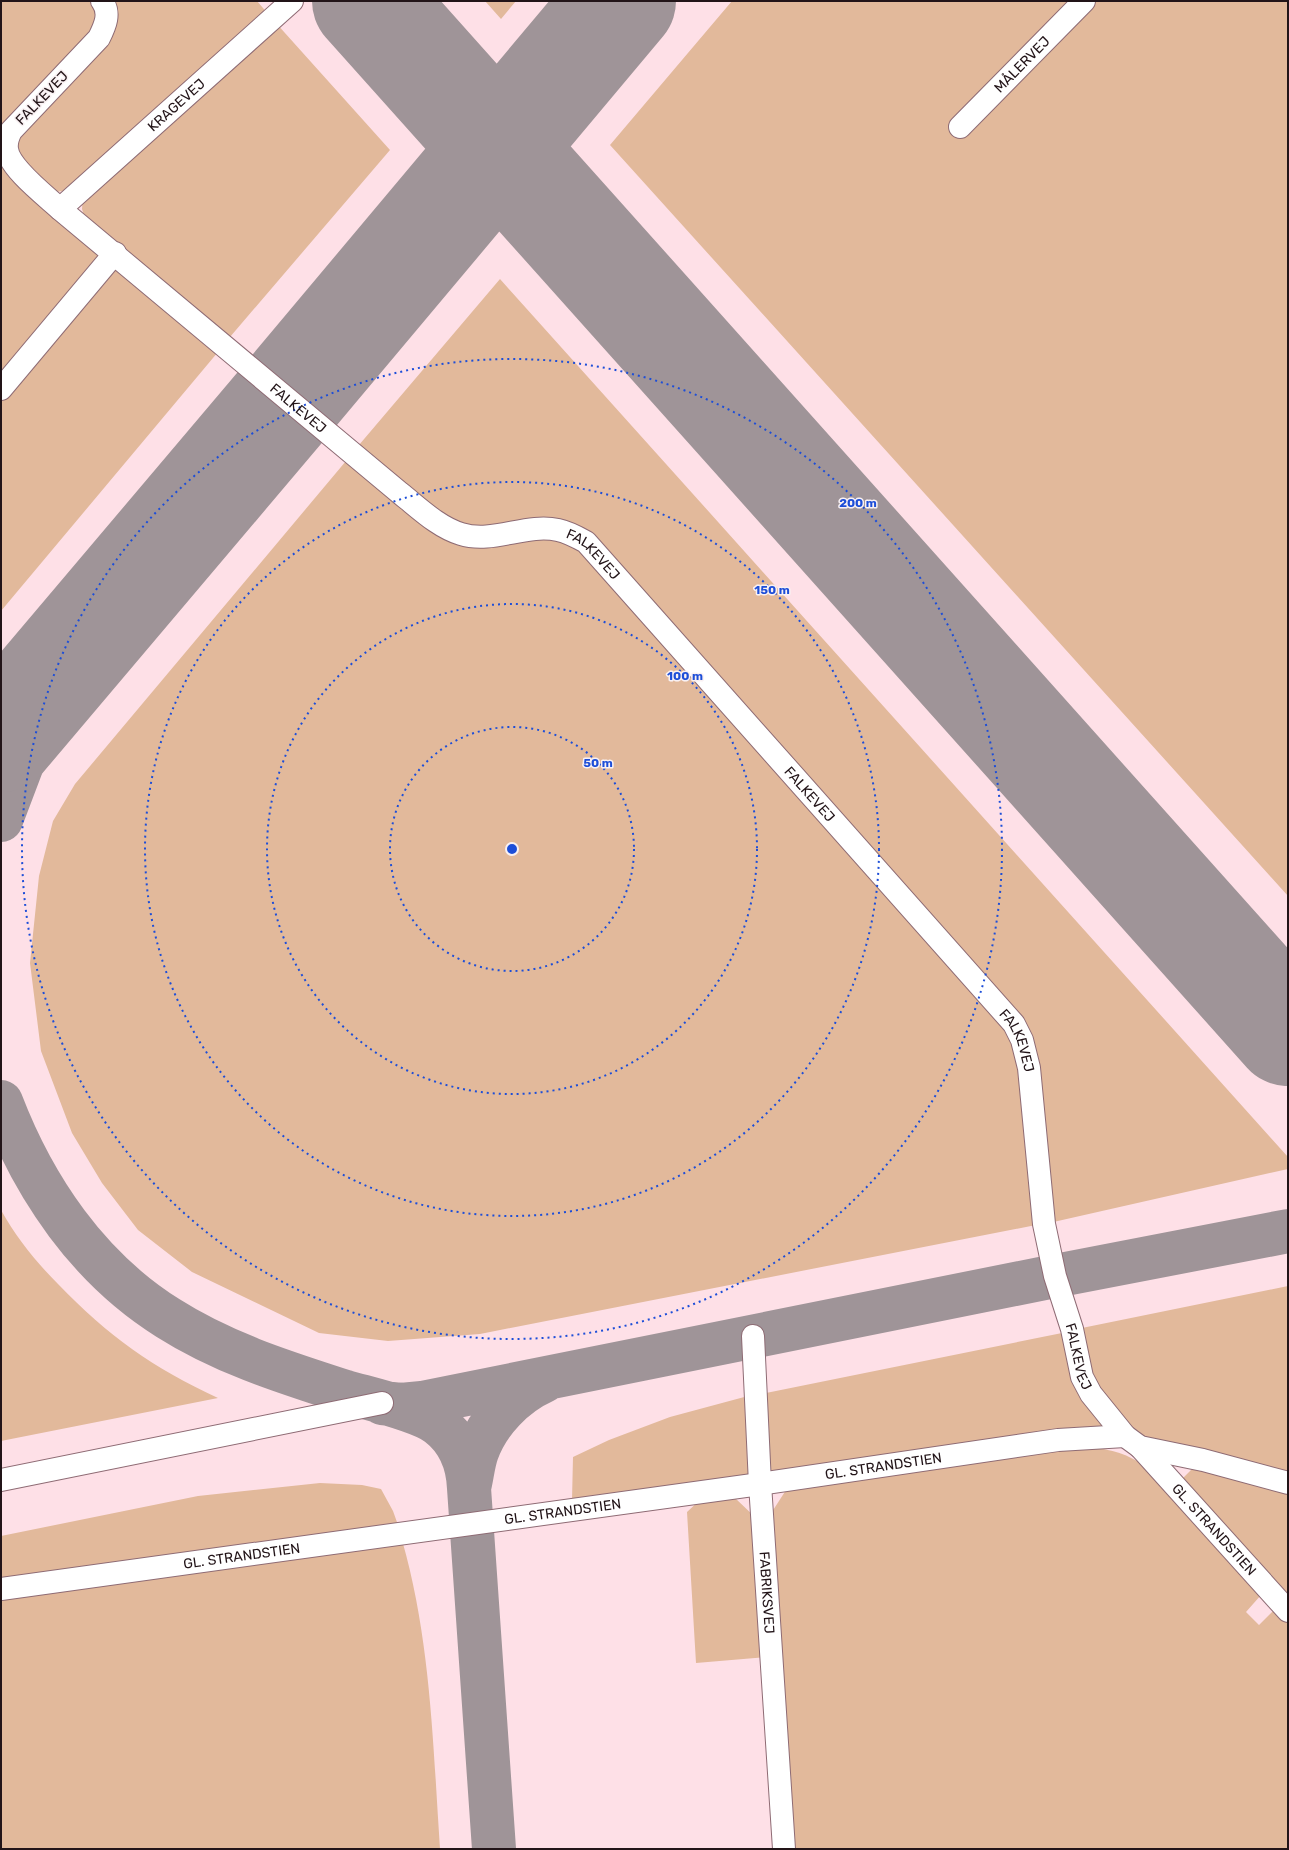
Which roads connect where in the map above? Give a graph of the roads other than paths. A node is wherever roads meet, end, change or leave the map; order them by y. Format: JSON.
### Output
{"nodes":[{"id":1,"x":102,"y":1,"type":"edge"},
{"id":2,"x":292,"y":1,"type":"edge"},
{"id":3,"x":1084,"y":1,"type":"edge"},
{"id":4,"x":960,"y":127,"type":"dead end"},
{"id":5,"x":60,"y":209,"type":"junction"},
{"id":6,"x":115,"y":253,"type":"junction"},
{"id":7,"x":1,"y":388,"type":"edge"},
{"id":8,"x":753,"y":1336,"type":"dead end"},
{"id":9,"x":382,"y":1403,"type":"dead end"},
{"id":10,"x":1133,"y":1442,"type":"junction"},
{"id":11,"x":1,"y":1480,"type":"edge"},
{"id":12,"x":1288,"y":1483,"type":"edge"},
{"id":13,"x":760,"y":1484,"type":"junction"},
{"id":14,"x":1,"y":1589,"type":"edge"},
{"id":15,"x":1288,"y":1611,"type":"edge"},
{"id":16,"x":784,"y":1849,"type":"edge"}],
"edges":[{"from":1,"to":5,"type":"lane","name":"FALKEVEJ"},
{"from":2,"to":5,"type":"lane","name":"KRAGEVEJ"},
{"from":3,"to":4,"type":"lane","name":"MÅLERVEJ"},
{"from":5,"to":6,"type":"lane","name":"FALKEVEJ"},
{"from":6,"to":7,"type":"lane"},
{"from":6,"to":10,"type":"lane","name":"FALKEVEJ"},
{"from":8,"to":13,"type":"lane","name":"FABRIKSVEJ"},
{"from":9,"to":11,"type":"lane"},
{"from":10,"to":12,"type":"lane"},
{"from":10,"to":13,"type":"lane","name":"GL. STRANDSTIEN"},
{"from":10,"to":15,"type":"lane","name":"GL. STRANDSTIEN"},
{"from":13,"to":14,"type":"lane","name":"GL. STRANDSTIEN"},
{"from":13,"to":16,"type":"lane","name":"FABRIKSVEJ"}]}
